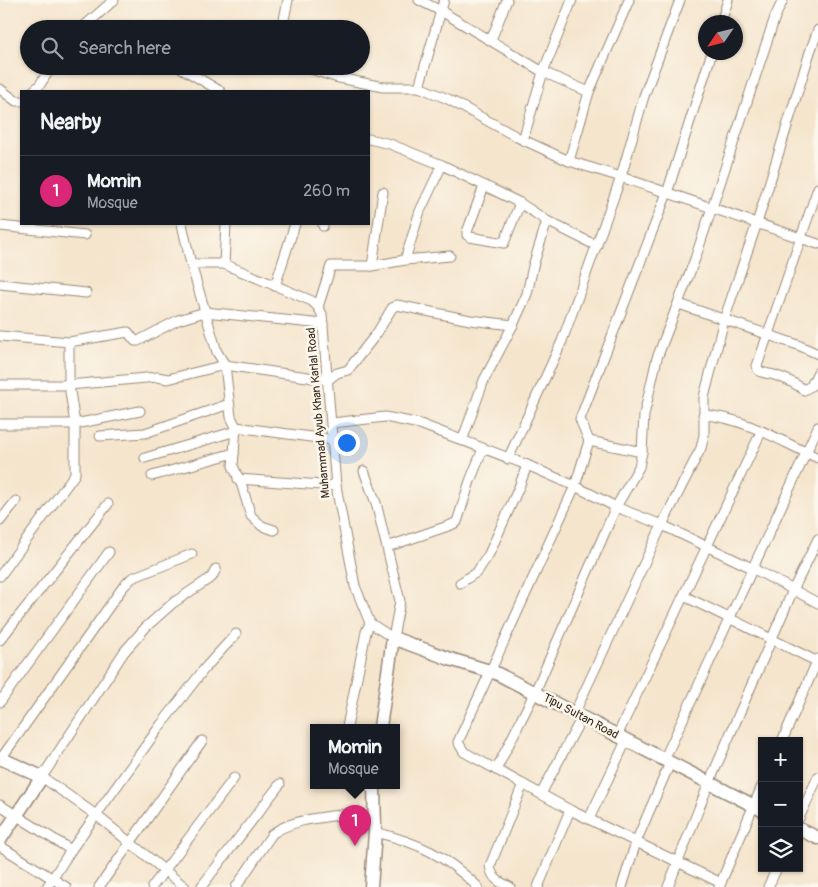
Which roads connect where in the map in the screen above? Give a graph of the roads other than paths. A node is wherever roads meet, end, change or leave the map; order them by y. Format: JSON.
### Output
{"nodes":[{"id":1,"x":114,"y":0,"type":"edge"},
{"id":2,"x":288,"y":0,"type":"edge"},
{"id":3,"x":418,"y":0,"type":"edge"},
{"id":4,"x":444,"y":0,"type":"edge"},
{"id":5,"x":507,"y":0,"type":"edge"},
{"id":6,"x":572,"y":0,"type":"edge"},
{"id":7,"x":629,"y":0,"type":"edge"},
{"id":8,"x":680,"y":0,"type":"edge"},
{"id":9,"x":728,"y":0,"type":"edge"},
{"id":10,"x":783,"y":0,"type":"edge"},
{"id":11,"x":440,"y":11,"type":"junction"},
{"id":12,"x":723,"y":15,"type":"edge"},
{"id":13,"x":91,"y":20,"type":"edge"},
{"id":14,"x":284,"y":20,"type":"edge"},
{"id":15,"x":818,"y":30,"type":"edge"},
{"id":16,"x":491,"y":40,"type":"junction"},
{"id":17,"x":709,"y":60,"type":"edge"},
{"id":18,"x":543,"y":72,"type":"junction"},
{"id":19,"x":46,"y":75,"type":"edge"},
{"id":20,"x":193,"y":75,"type":"edge"},
{"id":21,"x":330,"y":75,"type":"edge"},
{"id":22,"x":419,"y":87,"type":"junction"},
{"id":23,"x":0,"y":89,"type":"edge"},
{"id":24,"x":34,"y":90,"type":"edge"},
{"id":25,"x":218,"y":90,"type":"edge"},
{"id":26,"x":589,"y":92,"type":"junction"},
{"id":27,"x":20,"y":101,"type":"edge"},
{"id":28,"x":370,"y":139,"type":"edge"},
{"id":29,"x":523,"y":140,"type":"junction"},
{"id":30,"x":568,"y":161,"type":"junction"},
{"id":31,"x":442,"y":165,"type":"junction"},
{"id":32,"x":621,"y":177,"type":"junction"},
{"id":33,"x":484,"y":186,"type":"junction"},
{"id":34,"x":818,"y":188,"type":"edge"},
{"id":35,"x":383,"y":192,"type":"dead end"},
{"id":36,"x":667,"y":193,"type":"junction"},
{"id":37,"x":520,"y":204,"type":"junction"},
{"id":38,"x":712,"y":208,"type":"junction"},
{"id":39,"x":548,"y":221,"type":"junction"},
{"id":40,"x":757,"y":223,"type":"junction"},
{"id":41,"x":182,"y":225,"type":"edge"},
{"id":42,"x":226,"y":225,"type":"edge"},
{"id":43,"x":295,"y":225,"type":"edge"},
{"id":44,"x":0,"y":226,"type":"edge"},
{"id":45,"x":86,"y":235,"type":"dead end"},
{"id":46,"x":802,"y":240,"type":"junction"},
{"id":47,"x":818,"y":244,"type":"edge"},
{"id":48,"x":597,"y":246,"type":"junction"},
{"id":49,"x":450,"y":256,"type":"dead end"},
{"id":50,"x":405,"y":260,"type":"junction"},
{"id":51,"x":191,"y":264,"type":"junction"},
{"id":52,"x":224,"y":264,"type":"junction"},
{"id":53,"x":372,"y":266,"type":"junction"},
{"id":54,"x":0,"y":284,"type":"edge"},
{"id":55,"x":275,"y":286,"type":"junction"},
{"id":56,"x":86,"y":293,"type":"dead end"},
{"id":57,"x":679,"y":304,"type":"junction"},
{"id":58,"x":318,"y":307,"type":"junction"},
{"id":59,"x":205,"y":312,"type":"junction"},
{"id":60,"x":724,"y":320,"type":"junction"},
{"id":61,"x":323,"y":324,"type":"junction"},
{"id":62,"x":513,"y":325,"type":"junction"},
{"id":63,"x":768,"y":334,"type":"junction"},
{"id":64,"x":0,"y":336,"type":"edge"},
{"id":65,"x":69,"y":342,"type":"junction"},
{"id":66,"x":817,"y":351,"type":"edge"},
{"id":67,"x":225,"y":366,"type":"junction"},
{"id":68,"x":818,"y":372,"type":"edge"},
{"id":69,"x":328,"y":380,"type":"junction"},
{"id":70,"x":0,"y":385,"type":"edge"},
{"id":71,"x":69,"y":385,"type":"junction"},
{"id":72,"x":229,"y":404,"type":"junction"},
{"id":73,"x":140,"y":412,"type":"dead end"},
{"id":74,"x":703,"y":415,"type":"junction"},
{"id":75,"x":332,"y":422,"type":"junction"},
{"id":76,"x":0,"y":424,"type":"edge"},
{"id":77,"x":75,"y":424,"type":"junction"},
{"id":78,"x":818,"y":427,"type":"edge"},
{"id":79,"x":236,"y":429,"type":"junction"},
{"id":80,"x":761,"y":432,"type":"junction"},
{"id":81,"x":100,"y":436,"type":"dead end"},
{"id":82,"x":333,"y":440,"type":"junction"},
{"id":83,"x":462,"y":441,"type":"junction"},
{"id":84,"x":589,"y":441,"type":"junction"},
{"id":85,"x":483,"y":449,"type":"junction"},
{"id":86,"x":642,"y":452,"type":"junction"},
{"id":87,"x":234,"y":453,"type":"junction"},
{"id":88,"x":806,"y":453,"type":"junction"},
{"id":89,"x":144,"y":458,"type":"dead end"},
{"id":90,"x":818,"y":458,"type":"edge"},
{"id":91,"x":508,"y":459,"type":"junction"},
{"id":92,"x":527,"y":465,"type":"junction"},
{"id":93,"x":364,"y":471,"type":"dead end"},
{"id":94,"x":152,"y":476,"type":"dead end"},
{"id":95,"x":238,"y":480,"type":"junction"},
{"id":96,"x":336,"y":486,"type":"junction"},
{"id":97,"x":574,"y":486,"type":"junction"},
{"id":98,"x":16,"y":501,"type":"dead end"},
{"id":99,"x":108,"y":504,"type":"dead end"},
{"id":100,"x":616,"y":507,"type":"junction"},
{"id":101,"x":0,"y":521,"type":"edge"},
{"id":102,"x":662,"y":525,"type":"junction"},
{"id":103,"x":274,"y":530,"type":"dead end"},
{"id":104,"x":818,"y":539,"type":"edge"},
{"id":105,"x":707,"y":546,"type":"junction"},
{"id":106,"x":386,"y":547,"type":"junction"},
{"id":107,"x":109,"y":552,"type":"dead end"},
{"id":108,"x":192,"y":554,"type":"dead end"},
{"id":109,"x":752,"y":568,"type":"junction"},
{"id":110,"x":216,"y":569,"type":"dead end"},
{"id":111,"x":0,"y":576,"type":"edge"},
{"id":112,"x":460,"y":583,"type":"dead end"},
{"id":113,"x":793,"y":590,"type":"junction"},
{"id":114,"x":684,"y":596,"type":"junction"},
{"id":115,"x":818,"y":603,"type":"edge"},
{"id":116,"x":729,"y":618,"type":"junction"},
{"id":117,"x":370,"y":624,"type":"junction"},
{"id":118,"x":236,"y":634,"type":"dead end"},
{"id":119,"x":393,"y":638,"type":"junction"},
{"id":120,"x":772,"y":639,"type":"junction"},
{"id":121,"x":0,"y":640,"type":"edge"},
{"id":122,"x":818,"y":661,"type":"edge"},
{"id":123,"x":490,"y":671,"type":"junction"},
{"id":124,"x":535,"y":692,"type":"junction"},
{"id":125,"x":0,"y":702,"type":"edge"},
{"id":126,"x":579,"y":714,"type":"junction"},
{"id":127,"x":348,"y":724,"type":"edge"},
{"id":128,"x":380,"y":724,"type":"edge"},
{"id":129,"x":784,"y":737,"type":"edge"},
{"id":130,"x":622,"y":738,"type":"junction"},
{"id":131,"x":202,"y":741,"type":"dead end"},
{"id":132,"x":0,"y":759,"type":"edge"},
{"id":133,"x":667,"y":762,"type":"junction"},
{"id":134,"x":496,"y":770,"type":"junction"},
{"id":135,"x":818,"y":777,"type":"edge"},
{"id":136,"x":42,"y":778,"type":"junction"},
{"id":137,"x":234,"y":778,"type":"dead end"},
{"id":138,"x":709,"y":783,"type":"junction"},
{"id":139,"x":280,"y":784,"type":"dead end"},
{"id":140,"x":523,"y":784,"type":"junction"},
{"id":141,"x":370,"y":789,"type":"edge"},
{"id":142,"x":540,"y":794,"type":"junction"},
{"id":143,"x":0,"y":805,"type":"edge"},
{"id":144,"x":758,"y":808,"type":"edge"},
{"id":145,"x":803,"y":809,"type":"edge"},
{"id":146,"x":570,"y":810,"type":"junction"},
{"id":147,"x":346,"y":814,"type":"dead end"},
{"id":148,"x":16,"y":815,"type":"junction"},
{"id":149,"x":96,"y":815,"type":"junction"},
{"id":150,"x":589,"y":819,"type":"junction"},
{"id":151,"x":803,"y":831,"type":"edge"},
{"id":152,"x":375,"y":832,"type":"junction"},
{"id":153,"x":818,"y":838,"type":"edge"},
{"id":154,"x":0,"y":840,"type":"edge"},
{"id":155,"x":636,"y":842,"type":"junction"},
{"id":156,"x":131,"y":843,"type":"junction"},
{"id":157,"x":0,"y":846,"type":"edge"},
{"id":158,"x":71,"y":850,"type":"junction"},
{"id":159,"x":678,"y":862,"type":"junction"},
{"id":160,"x":164,"y":870,"type":"junction"},
{"id":161,"x":775,"y":872,"type":"edge"},
{"id":162,"x":50,"y":883,"type":"edge"},
{"id":163,"x":498,"y":885,"type":"edge"},
{"id":164,"x":720,"y":885,"type":"edge"},
{"id":165,"x":66,"y":887,"type":"edge"},
{"id":166,"x":99,"y":887,"type":"edge"},
{"id":167,"x":152,"y":887,"type":"edge"},
{"id":168,"x":185,"y":887,"type":"edge"},
{"id":169,"x":200,"y":887,"type":"edge"},
{"id":170,"x":236,"y":887,"type":"edge"},
{"id":171,"x":371,"y":887,"type":"edge"},
{"id":172,"x":478,"y":887,"type":"edge"},
{"id":173,"x":510,"y":887,"type":"edge"},
{"id":174,"x":538,"y":887,"type":"edge"},
{"id":175,"x":622,"y":887,"type":"edge"},
{"id":176,"x":668,"y":887,"type":"edge"},
{"id":177,"x":768,"y":887,"type":"edge"}],
"edges":[{"from":1,"to":13,"type":"street"},
{"from":2,"to":14,"type":"street"},
{"from":3,"to":11,"type":"street"},
{"from":4,"to":11,"type":"street"},
{"from":5,"to":16,"type":"street"},
{"from":6,"to":18,"type":"street"},
{"from":7,"to":26,"type":"street"},
{"from":8,"to":32,"type":"street"},
{"from":9,"to":12,"type":"street"},
{"from":10,"to":38,"type":"street"},
{"from":11,"to":16,"type":"street"},
{"from":11,"to":22,"type":"street"},
{"from":15,"to":40,"type":"street"},
{"from":16,"to":18,"type":"street"},
{"from":17,"to":36,"type":"street"},
{"from":18,"to":26,"type":"street"},
{"from":18,"to":29,"type":"street"},
{"from":19,"to":24,"type":"street"},
{"from":20,"to":25,"type":"street"},
{"from":21,"to":22,"type":"street"},
{"from":22,"to":29,"type":"street"},
{"from":23,"to":27,"type":"street"},
{"from":26,"to":30,"type":"street"},
{"from":28,"to":31,"type":"street"},
{"from":29,"to":30,"type":"street"},
{"from":30,"to":32,"type":"street"},
{"from":31,"to":33,"type":"street"},
{"from":31,"to":50,"type":"street"},
{"from":32,"to":36,"type":"street"},
{"from":32,"to":48,"type":"street"},
{"from":33,"to":37,"type":"street"},
{"from":33,"to":37,"type":"street"},
{"from":34,"to":46,"type":"street"},
{"from":35,"to":53,"type":"street"},
{"from":36,"to":38,"type":"street"},
{"from":36,"to":84,"type":"street"},
{"from":37,"to":39,"type":"street"},
{"from":38,"to":40,"type":"street"},
{"from":38,"to":57,"type":"street"},
{"from":39,"to":48,"type":"street"},
{"from":39,"to":62,"type":"street"},
{"from":40,"to":46,"type":"street"},
{"from":40,"to":60,"type":"street"},
{"from":41,"to":51,"type":"street"},
{"from":42,"to":52,"type":"street"},
{"from":43,"to":55,"type":"street"},
{"from":44,"to":45,"type":"street"},
{"from":46,"to":47,"type":"street"},
{"from":46,"to":63,"type":"street"},
{"from":48,"to":91,"type":"street"},
{"from":49,"to":50,"type":"street"},
{"from":50,"to":53,"type":"street"},
{"from":51,"to":52,"type":"street"},
{"from":51,"to":59,"type":"street"},
{"from":52,"to":55,"type":"street"},
{"from":53,"to":58,"type":"street"},
{"from":54,"to":56,"type":"street"},
{"from":55,"to":58,"type":"street"},
{"from":57,"to":60,"type":"street"},
{"from":57,"to":86,"type":"street"},
{"from":58,"to":61,"type":"street","name":"Muhammad Ayub Khan Karlal Road"},
{"from":59,"to":61,"type":"street"},
{"from":59,"to":65,"type":"street"},
{"from":59,"to":67,"type":"street"},
{"from":60,"to":63,"type":"street"},
{"from":60,"to":74,"type":"street"},
{"from":61,"to":69,"type":"street","name":"Muhammad Ayub Khan Karlal Road"},
{"from":62,"to":69,"type":"street"},
{"from":62,"to":83,"type":"street"},
{"from":63,"to":66,"type":"street"},
{"from":63,"to":68,"type":"street"},
{"from":64,"to":65,"type":"street"},
{"from":65,"to":71,"type":"street"},
{"from":67,"to":69,"type":"street"},
{"from":67,"to":71,"type":"street"},
{"from":67,"to":72,"type":"street"},
{"from":69,"to":75,"type":"street","name":"Muhammad Ayub Khan Karlal Road"},
{"from":70,"to":71,"type":"street"},
{"from":71,"to":77,"type":"street"},
{"from":72,"to":79,"type":"street"},
{"from":72,"to":81,"type":"street"},
{"from":73,"to":77,"type":"street"},
{"from":74,"to":80,"type":"street"},
{"from":74,"to":102,"type":"street"},
{"from":75,"to":82,"type":"street","name":"Muhammad Ayub Khan Karlal Road"},
{"from":75,"to":83,"type":"street"},
{"from":76,"to":77,"type":"street"},
{"from":77,"to":111,"type":"street"},
{"from":78,"to":88,"type":"street"},
{"from":79,"to":82,"type":"street"},
{"from":79,"to":87,"type":"street"},
{"from":79,"to":89,"type":"street"},
{"from":80,"to":88,"type":"street"},
{"from":80,"to":105,"type":"street"},
{"from":82,"to":96,"type":"street","name":"Muhammad Ayub Khan Karlal Road"},
{"from":83,"to":85,"type":"street"},
{"from":84,"to":86,"type":"street"},
{"from":84,"to":97,"type":"street"},
{"from":85,"to":91,"type":"street"},
{"from":85,"to":106,"type":"street"},
{"from":86,"to":100,"type":"street"},
{"from":87,"to":94,"type":"street"},
{"from":87,"to":95,"type":"street"},
{"from":88,"to":90,"type":"street"},
{"from":88,"to":109,"type":"street"},
{"from":91,"to":92,"type":"street"},
{"from":92,"to":97,"type":"street"},
{"from":92,"to":112,"type":"street"},
{"from":93,"to":106,"type":"street"},
{"from":95,"to":96,"type":"street"},
{"from":95,"to":103,"type":"street"},
{"from":96,"to":117,"type":"street","name":"Muhammad Ayub Khan Karlal Road"},
{"from":97,"to":100,"type":"street"},
{"from":97,"to":123,"type":"street"},
{"from":98,"to":101,"type":"street"},
{"from":99,"to":121,"type":"street"},
{"from":100,"to":102,"type":"street"},
{"from":100,"to":124,"type":"street"},
{"from":102,"to":105,"type":"street"},
{"from":102,"to":126,"type":"street"},
{"from":104,"to":113,"type":"street"},
{"from":105,"to":109,"type":"street"},
{"from":105,"to":114,"type":"street"},
{"from":106,"to":119,"type":"street"},
{"from":107,"to":125,"type":"street"},
{"from":108,"to":132,"type":"street"},
{"from":109,"to":113,"type":"street"},
{"from":109,"to":116,"type":"street"},
{"from":110,"to":136,"type":"street"},
{"from":113,"to":115,"type":"street"},
{"from":113,"to":120,"type":"street"},
{"from":114,"to":116,"type":"street"},
{"from":114,"to":130,"type":"street"},
{"from":116,"to":120,"type":"street"},
{"from":116,"to":133,"type":"street"},
{"from":117,"to":119,"type":"street"},
{"from":117,"to":127,"type":"street"},
{"from":118,"to":149,"type":"street"},
{"from":119,"to":123,"type":"main road","name":"Tipu Sultan Road"},
{"from":119,"to":128,"type":"main road"},
{"from":120,"to":122,"type":"street"},
{"from":120,"to":138,"type":"street"},
{"from":122,"to":129,"type":"street"},
{"from":123,"to":124,"type":"main road","name":"Tipu Sultan Road"},
{"from":123,"to":134,"type":"street"},
{"from":124,"to":126,"type":"main road","name":"Tipu Sultan Road"},
{"from":124,"to":134,"type":"street"},
{"from":126,"to":130,"type":"main road","name":"Tipu Sultan Road"},
{"from":126,"to":142,"type":"street"},
{"from":130,"to":133,"type":"main road","name":"Tipu Sultan Road"},
{"from":130,"to":150,"type":"street"},
{"from":131,"to":156,"type":"street"},
{"from":132,"to":136,"type":"main road"},
{"from":133,"to":138,"type":"main road","name":"Tipu Sultan Road"},
{"from":133,"to":155,"type":"street"},
{"from":134,"to":140,"type":"street"},
{"from":135,"to":145,"type":"street"},
{"from":136,"to":148,"type":"main road"},
{"from":136,"to":149,"type":"street"},
{"from":137,"to":160,"type":"street"},
{"from":138,"to":144,"type":"main road","name":"Tipu Sultan Road"},
{"from":138,"to":159,"type":"street"},
{"from":139,"to":169,"type":"street"},
{"from":140,"to":142,"type":"street"},
{"from":140,"to":163,"type":"street"},
{"from":141,"to":152,"type":"main road"},
{"from":142,"to":146,"type":"street"},
{"from":143,"to":148,"type":"street"},
{"from":144,"to":164,"type":"street"},
{"from":146,"to":150,"type":"street"},
{"from":146,"to":174,"type":"street"},
{"from":147,"to":170,"type":"street"},
{"from":148,"to":154,"type":"main road"},
{"from":148,"to":158,"type":"street"},
{"from":149,"to":156,"type":"street"},
{"from":149,"to":158,"type":"street"},
{"from":150,"to":155,"type":"street"},
{"from":151,"to":153,"type":"main road"},
{"from":152,"to":171,"type":"main road"},
{"from":152,"to":172,"type":"street"},
{"from":155,"to":159,"type":"street"},
{"from":155,"to":175,"type":"street"},
{"from":156,"to":160,"type":"street"},
{"from":156,"to":166,"type":"street"},
{"from":157,"to":162,"type":"street"},
{"from":158,"to":162,"type":"street"},
{"from":159,"to":164,"type":"street"},
{"from":159,"to":176,"type":"street"},
{"from":160,"to":167,"type":"street"},
{"from":160,"to":168,"type":"street"},
{"from":161,"to":177,"type":"street"},
{"from":162,"to":165,"type":"street"},
{"from":163,"to":173,"type":"street"}]}
